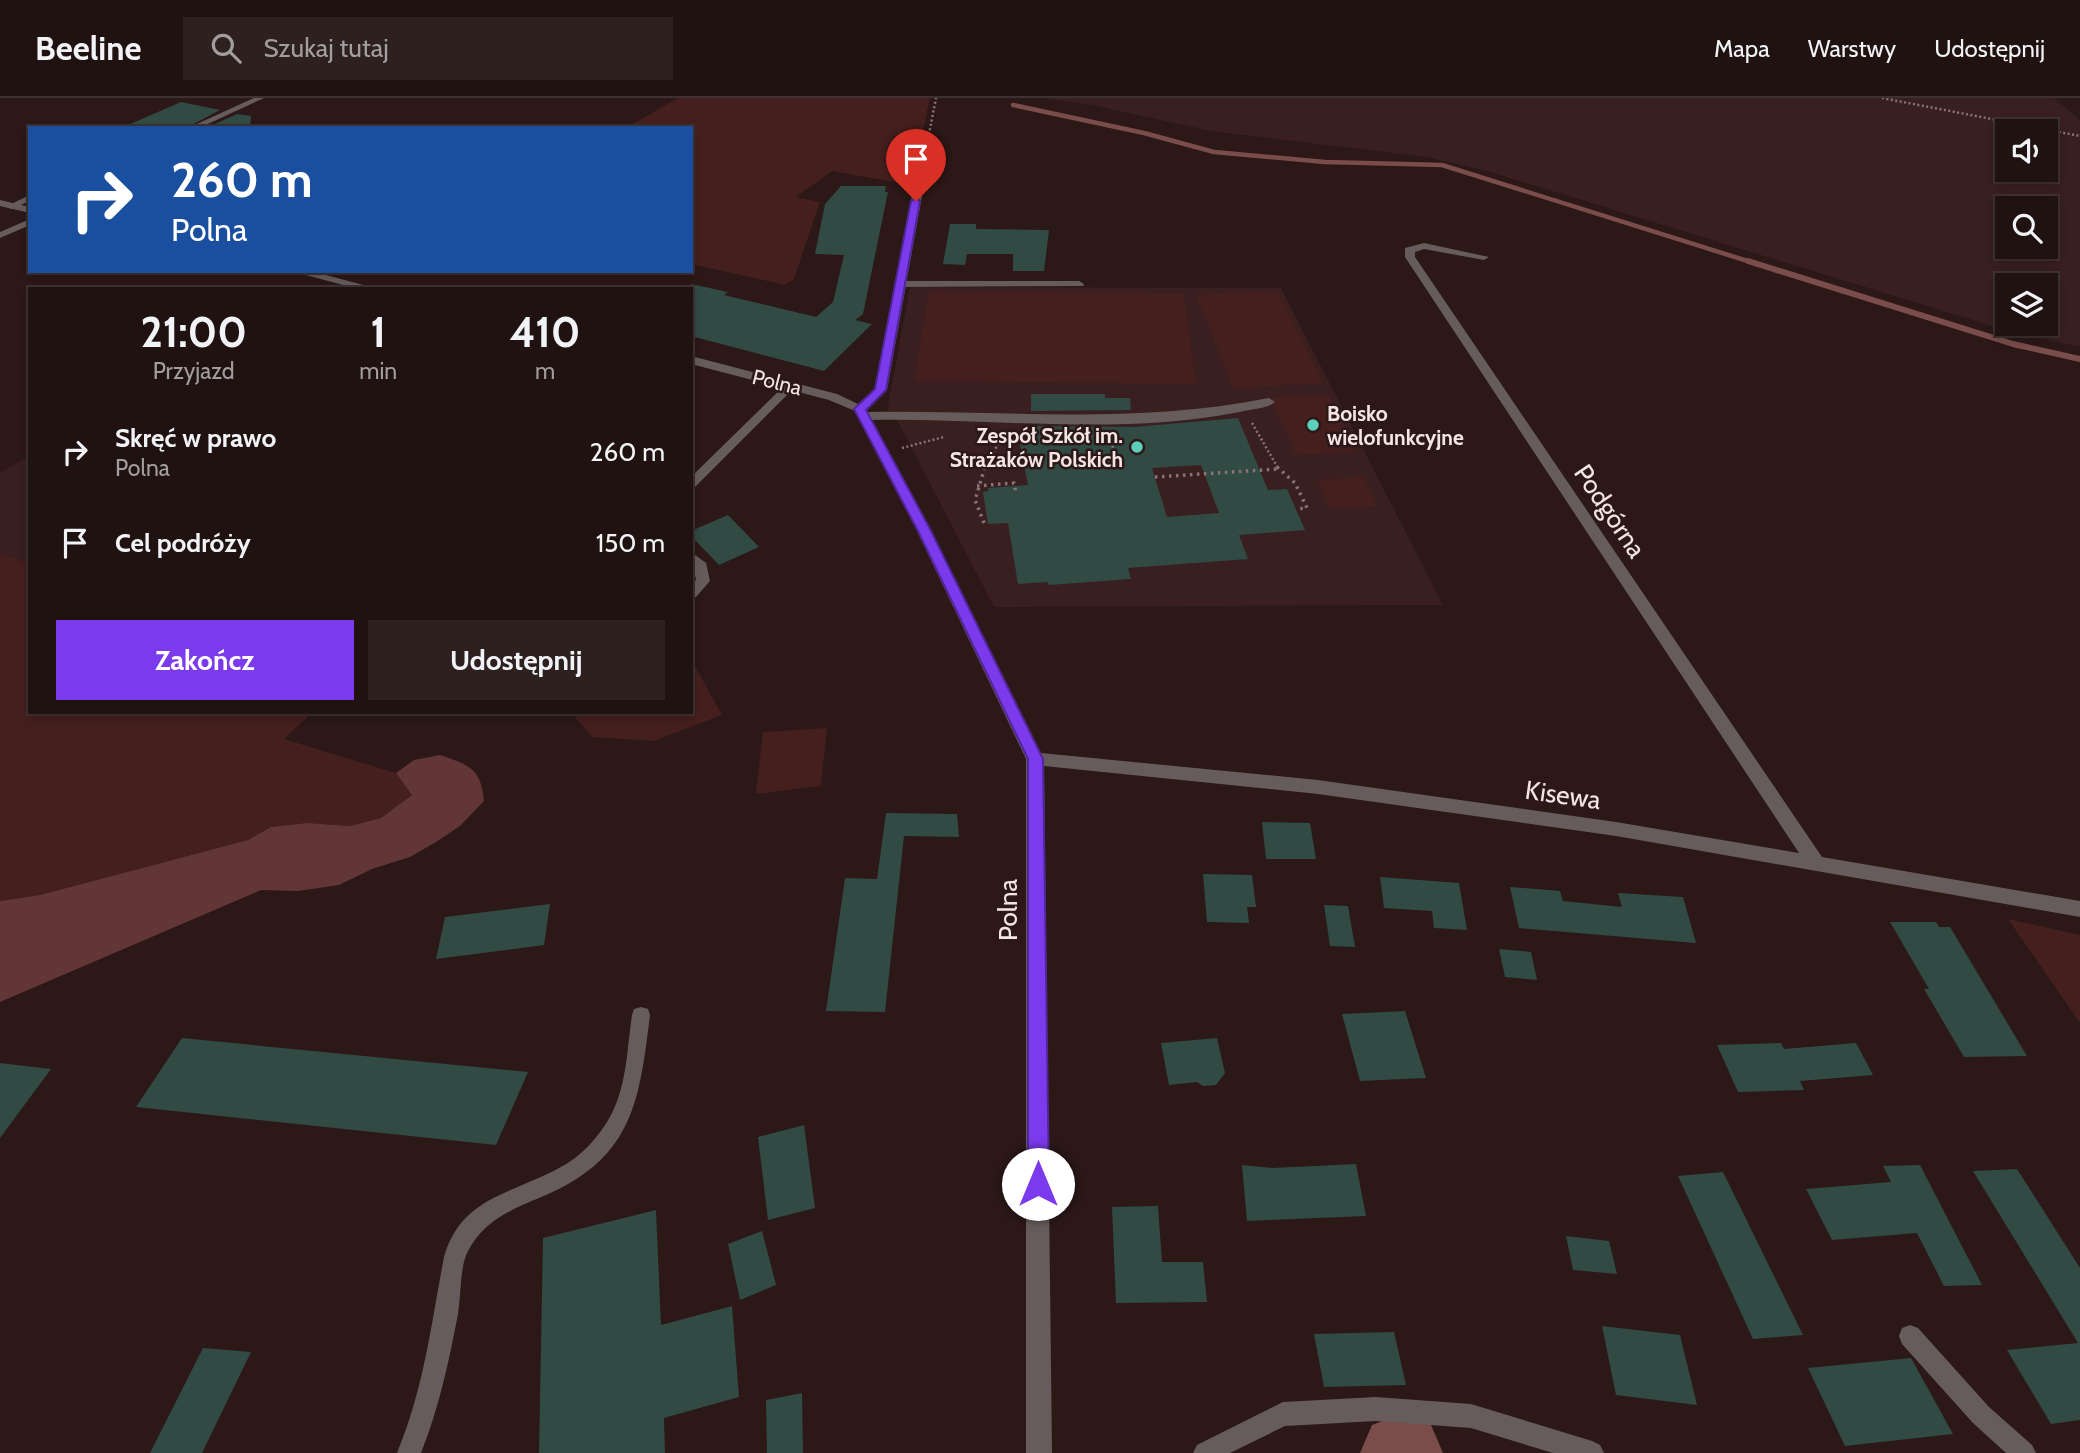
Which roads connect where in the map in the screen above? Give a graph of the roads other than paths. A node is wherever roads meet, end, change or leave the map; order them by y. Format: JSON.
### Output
{"nodes":[{"id":1,"x":260,"y":98,"type":"edge"},
{"id":2,"x":197,"y":126,"type":"edge"},
{"id":3,"x":919,"y":185,"type":"road end"},
{"id":4,"x":28,"y":199,"type":"edge"},
{"id":5,"x":6,"y":205,"type":"edge"},
{"id":6,"x":28,"y":210,"type":"edge"},
{"id":7,"x":28,"y":223,"type":"edge"},
{"id":8,"x":0,"y":235,"type":"edge"},
{"id":9,"x":1484,"y":257,"type":"dead end"},
{"id":10,"x":303,"y":273,"type":"edge"},
{"id":11,"x":899,"y":284,"type":"junction"},
{"id":12,"x":1079,"y":284,"type":"dead end"},
{"id":13,"x":351,"y":287,"type":"edge"},
{"id":14,"x":693,"y":361,"type":"edge"},
{"id":15,"x":791,"y":386,"type":"junction"},
{"id":16,"x":1269,"y":402,"type":"dead end"},
{"id":17,"x":862,"y":412,"type":"junction"},
{"id":18,"x":693,"y":482,"type":"edge"},
{"id":19,"x":693,"y":558,"type":"edge"},
{"id":20,"x":693,"y":592,"type":"edge"},
{"id":21,"x":1035,"y":759,"type":"junction"},
{"id":22,"x":1816,"y":863,"type":"junction"},
{"id":23,"x":2080,"y":909,"type":"edge"},
{"id":24,"x":641,"y":1015,"type":"dead end"},
{"id":25,"x":1910,"y":1336,"type":"dead end"},
{"id":26,"x":409,"y":1453,"type":"edge"},
{"id":27,"x":1039,"y":1453,"type":"edge"},
{"id":28,"x":1205,"y":1453,"type":"edge"},
{"id":29,"x":1592,"y":1453,"type":"edge"},
{"id":30,"x":2024,"y":1453,"type":"edge"}],
"edges":[{"from":1,"to":2,"type":"lane"},
{"from":3,"to":11,"type":"street"},
{"from":4,"to":5,"type":"lane"},
{"from":5,"to":6,"type":"street"},
{"from":7,"to":8,"type":"lane"},
{"from":9,"to":22,"type":"street","name":"Podgórna"},
{"from":10,"to":13,"type":"street"},
{"from":11,"to":12,"type":"lane"},
{"from":11,"to":17,"type":"street"},
{"from":14,"to":15,"type":"street","name":"Polna"},
{"from":15,"to":17,"type":"street","name":"Polna"},
{"from":15,"to":18,"type":"lane"},
{"from":16,"to":17,"type":"street"},
{"from":17,"to":21,"type":"street","name":"Polna"},
{"from":19,"to":20,"type":"lane"},
{"from":21,"to":22,"type":"street","name":"Kisewa"},
{"from":21,"to":27,"type":"street","name":"Polna"},
{"from":22,"to":23,"type":"street","name":"Kisewa"},
{"from":24,"to":26,"type":"lane"},
{"from":25,"to":30,"type":"lane"},
{"from":28,"to":29,"type":"lane"}]}
